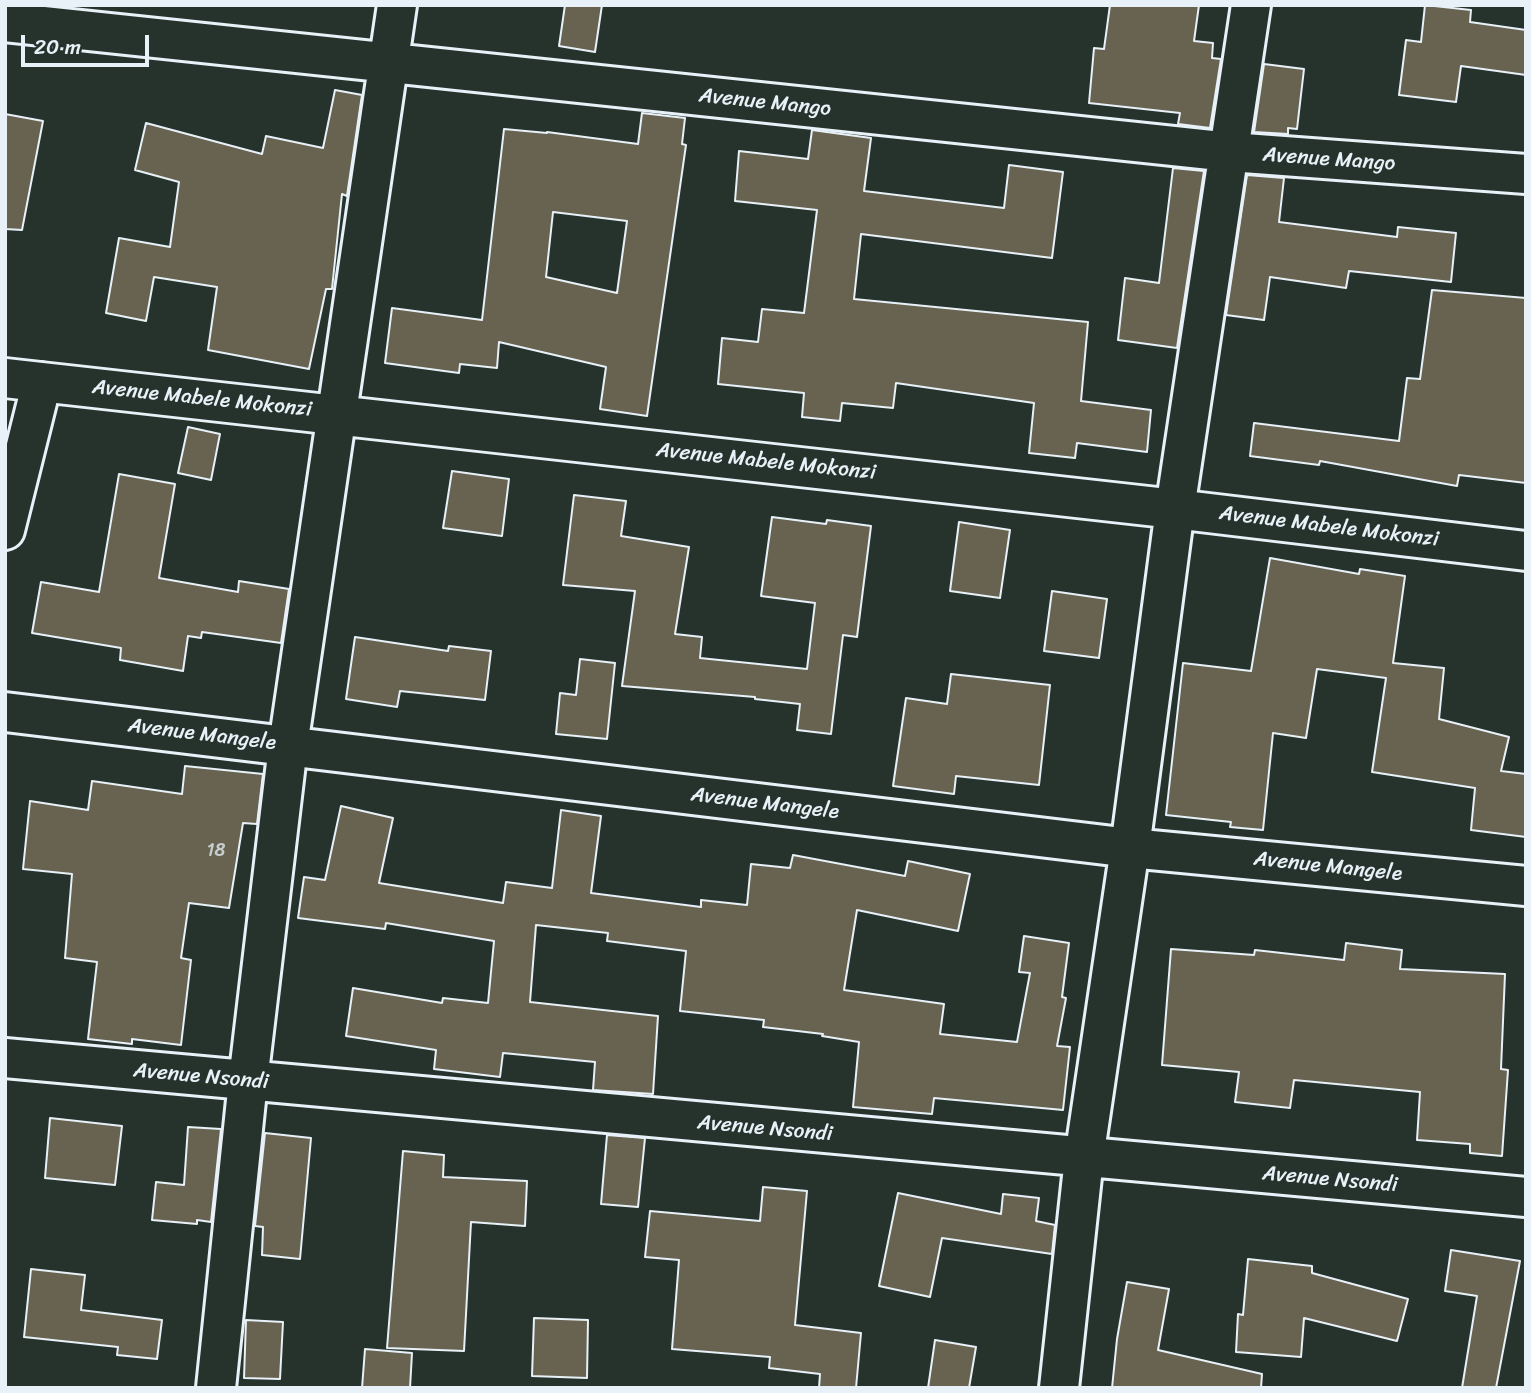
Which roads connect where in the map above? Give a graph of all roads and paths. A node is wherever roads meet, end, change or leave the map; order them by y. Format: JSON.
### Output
{"nodes":[{"id":1,"x":397,"y":5,"type":"edge"},
{"id":2,"x":1251,"y":5,"type":"edge"},
{"id":3,"x":5,"y":22,"type":"edge"},
{"id":4,"x":388,"y":64,"type":"junction"},
{"id":5,"x":1230,"y":152,"type":"junction"},
{"id":6,"x":1526,"y":174,"type":"edge"},
{"id":7,"x":5,"y":378,"type":"edge"},
{"id":8,"x":43,"y":382,"type":"junction"},
{"id":9,"x":338,"y":414,"type":"junction"},
{"id":10,"x":1175,"y":509,"type":"junction"},
{"id":11,"x":5,"y":530,"type":"edge"},
{"id":12,"x":1526,"y":551,"type":"edge"},
{"id":13,"x":5,"y":712,"type":"edge"},
{"id":14,"x":288,"y":746,"type":"junction"},
{"id":15,"x":1130,"y":848,"type":"junction"},
{"id":16,"x":1526,"y":887,"type":"edge"},
{"id":17,"x":5,"y":1058,"type":"edge"},
{"id":18,"x":248,"y":1081,"type":"junction"},
{"id":19,"x":1084,"y":1158,"type":"junction"},
{"id":20,"x":1526,"y":1197,"type":"edge"},
{"id":21,"x":216,"y":1388,"type":"edge"},
{"id":22,"x":1059,"y":1388,"type":"edge"}],
"edges":[{"from":1,"to":4,"type":"street"},
{"from":2,"to":5,"type":"street"},
{"from":3,"to":4,"type":"street","name":"Avenue Mango"},
{"from":4,"to":5,"type":"street","name":"Avenue Mango"},
{"from":4,"to":9,"type":"street"},
{"from":5,"to":6,"type":"street","name":"Avenue Mango"},
{"from":5,"to":10,"type":"street"},
{"from":7,"to":8,"type":"street","name":"Avenue Mabele Mokonzi"},
{"from":8,"to":9,"type":"street","name":"Avenue Mabele Mokonzi"},
{"from":8,"to":11,"type":"street"},
{"from":9,"to":10,"type":"street","name":"Avenue Mabele Mokonzi"},
{"from":9,"to":14,"type":"street"},
{"from":10,"to":12,"type":"street","name":"Avenue Mabele Mokonzi"},
{"from":10,"to":15,"type":"street"},
{"from":13,"to":14,"type":"street","name":"Avenue Mangele"},
{"from":14,"to":15,"type":"street","name":"Avenue Mangele"},
{"from":14,"to":18,"type":"street"},
{"from":15,"to":16,"type":"street","name":"Avenue Mangele"},
{"from":15,"to":19,"type":"street"},
{"from":17,"to":18,"type":"street","name":"Avenue Nsondi"},
{"from":18,"to":19,"type":"street","name":"Avenue Nsondi"},
{"from":18,"to":21,"type":"street"},
{"from":19,"to":20,"type":"street","name":"Avenue Nsondi"},
{"from":19,"to":22,"type":"street"}]}
